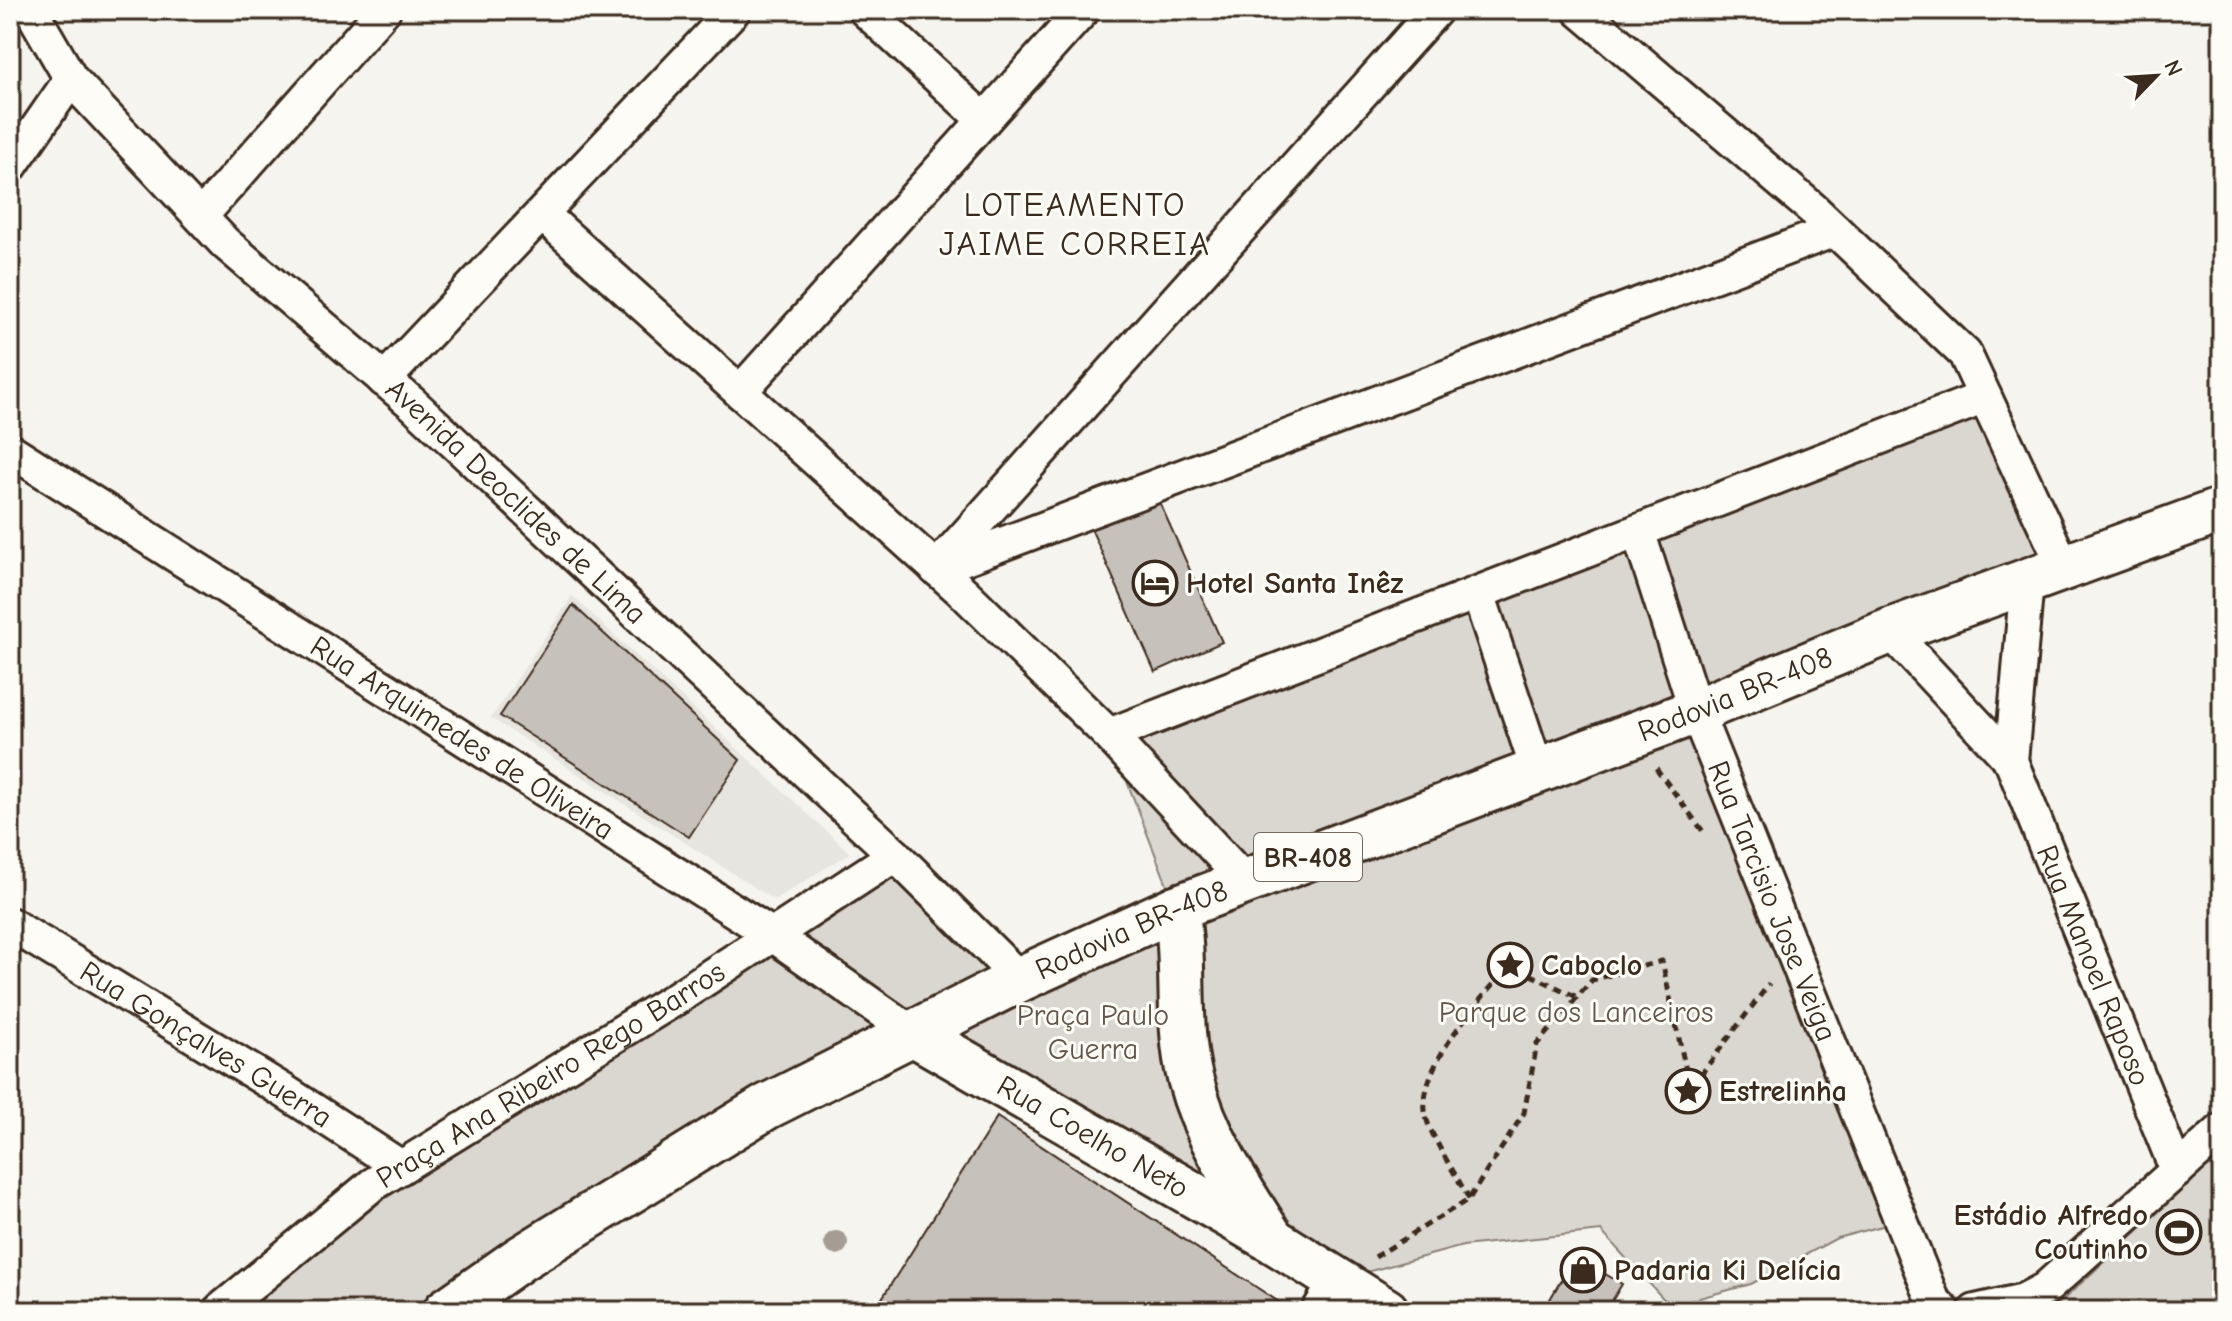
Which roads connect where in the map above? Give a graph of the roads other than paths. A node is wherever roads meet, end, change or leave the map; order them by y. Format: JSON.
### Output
{"nodes":[{"id":1,"x":31,"y":10,"type":"edge"},
{"id":2,"x":384,"y":10,"type":"edge"},
{"id":3,"x":734,"y":10,"type":"edge"},
{"id":4,"x":865,"y":10,"type":"edge"},
{"id":5,"x":1083,"y":10,"type":"edge"},
{"id":6,"x":1436,"y":10,"type":"edge"},
{"id":7,"x":1579,"y":10,"type":"edge"},
{"id":8,"x":71,"y":79,"type":"junction"},
{"id":9,"x":984,"y":120,"type":"junction"},
{"id":10,"x":10,"y":167,"type":"edge"},
{"id":11,"x":542,"y":214,"type":"junction"},
{"id":12,"x":201,"y":216,"type":"junction"},
{"id":13,"x":1835,"y":230,"type":"junction"},
{"id":14,"x":384,"y":380,"type":"junction"},
{"id":15,"x":740,"y":392,"type":"junction"},
{"id":16,"x":1985,"y":397,"type":"junction"},
{"id":17,"x":10,"y":450,"type":"edge"},
{"id":18,"x":2222,"y":510,"type":"edge"},
{"id":19,"x":1638,"y":531,"type":"junction"},
{"id":20,"x":936,"y":569,"type":"junction"},
{"id":21,"x":2045,"y":574,"type":"junction"},
{"id":22,"x":1478,"y":593,"type":"junction"},
{"id":23,"x":1890,"y":631,"type":"junction"},
{"id":24,"x":1696,"y":711,"type":"junction"},
{"id":25,"x":1109,"y":735,"type":"junction"},
{"id":26,"x":2011,"y":761,"type":"junction"},
{"id":27,"x":1538,"y":772,"type":"junction"},
{"id":28,"x":895,"y":855,"type":"junction"},
{"id":29,"x":1244,"y":880,"type":"junction"},
{"id":30,"x":1176,"y":908,"type":"junction"},
{"id":31,"x":10,"y":924,"type":"edge"},
{"id":32,"x":774,"y":936,"type":"junction"},
{"id":33,"x":1020,"y":979,"type":"junction"},
{"id":34,"x":911,"y":1032,"type":"junction"},
{"id":35,"x":2222,"y":1130,"type":"edge"},
{"id":36,"x":401,"y":1167,"type":"junction"},
{"id":37,"x":2177,"y":1171,"type":"junction"},
{"id":38,"x":1274,"y":1241,"type":"junction"},
{"id":39,"x":1327,"y":1296,"type":"edge"},
{"id":40,"x":219,"y":1311,"type":"edge"},
{"id":41,"x":446,"y":1311,"type":"edge"},
{"id":42,"x":1386,"y":1311,"type":"edge"},
{"id":43,"x":1944,"y":1311,"type":"edge"},
{"id":44,"x":1975,"y":1311,"type":"edge"}],
"edges":[{"from":1,"to":8,"type":"street","name":"Avenida Deoclides de Lima"},
{"from":2,"to":12,"type":"street"},
{"from":3,"to":11,"type":"street"},
{"from":4,"to":9,"type":"street"},
{"from":5,"to":9,"type":"street"},
{"from":6,"to":20,"type":"street"},
{"from":7,"to":13,"type":"street"},
{"from":8,"to":10,"type":"street"},
{"from":8,"to":12,"type":"street","name":"Avenida Deoclides de Lima"},
{"from":9,"to":15,"type":"street"},
{"from":11,"to":14,"type":"street"},
{"from":11,"to":15,"type":"street"},
{"from":12,"to":14,"type":"street","name":"Avenida Deoclides de Lima"},
{"from":13,"to":16,"type":"street"},
{"from":13,"to":20,"type":"street"},
{"from":14,"to":28,"type":"street","name":"Avenida Deoclides de Lima"},
{"from":15,"to":20,"type":"street"},
{"from":16,"to":19,"type":"street"},
{"from":16,"to":21,"type":"street"},
{"from":17,"to":32,"type":"street","name":"Rua Arquimedes de Oliveira"},
{"from":18,"to":21,"type":"main road","name":"Rodovia BR-408","number":"BR-408"},
{"from":19,"to":22,"type":"street"},
{"from":19,"to":24,"type":"street","name":"Rua Tarcisio Jose Veiga"},
{"from":20,"to":25,"type":"street"},
{"from":21,"to":23,"type":"main road","name":"Rodovia BR-408","number":"BR-408"},
{"from":21,"to":26,"type":"street","name":"Rua Manoel Raposo"},
{"from":22,"to":25,"type":"street"},
{"from":22,"to":27,"type":"street"},
{"from":23,"to":24,"type":"main road","name":"Rodovia BR-408","number":"BR-408"},
{"from":23,"to":26,"type":"street","name":"Rua Manoel Raposo"},
{"from":24,"to":27,"type":"main road","name":"Rodovia BR-408","number":"BR-408"},
{"from":24,"to":43,"type":"street","name":"Rua Tarcisio Jose Veiga"},
{"from":25,"to":29,"type":"street"},
{"from":26,"to":37,"type":"street","name":"Rua Manoel Raposo"},
{"from":27,"to":29,"type":"main road","name":"Rodovia BR-408","number":"BR-408"},
{"from":28,"to":32,"type":"street","name":"Praça Ana Ribeiro Rego Barros"},
{"from":28,"to":33,"type":"street","name":"Avenida Deoclides de Lima"},
{"from":29,"to":30,"type":"main road","name":"Rodovia BR-408","number":"BR-408"},
{"from":30,"to":33,"type":"main road","name":"Rodovia BR-408","number":"BR-408"},
{"from":30,"to":38,"type":"main road","name":"Rua Coelho Neto"},
{"from":31,"to":36,"type":"street","name":"Rua Gonçalves Guerra"},
{"from":32,"to":34,"type":"street","name":"Rua Arquimedes de Oliveira"},
{"from":32,"to":36,"type":"street","name":"Praça Ana Ribeiro Rego Barros"},
{"from":33,"to":34,"type":"main road","name":"Rodovia BR-408","number":"BR-408"},
{"from":34,"to":38,"type":"main road","name":"Rua Coelho Neto"},
{"from":34,"to":41,"type":"main road","name":"Rodovia BR-408","number":"BR-408"},
{"from":35,"to":37,"type":"street"},
{"from":36,"to":40,"type":"street","name":"Praça Ana Ribeiro Rego Barros"},
{"from":37,"to":44,"type":"street"},
{"from":38,"to":39,"type":"main road","name":"Rua Coelho Neto"},
{"from":39,"to":42,"type":"main road","name":"Rua Coelho Neto"}]}
